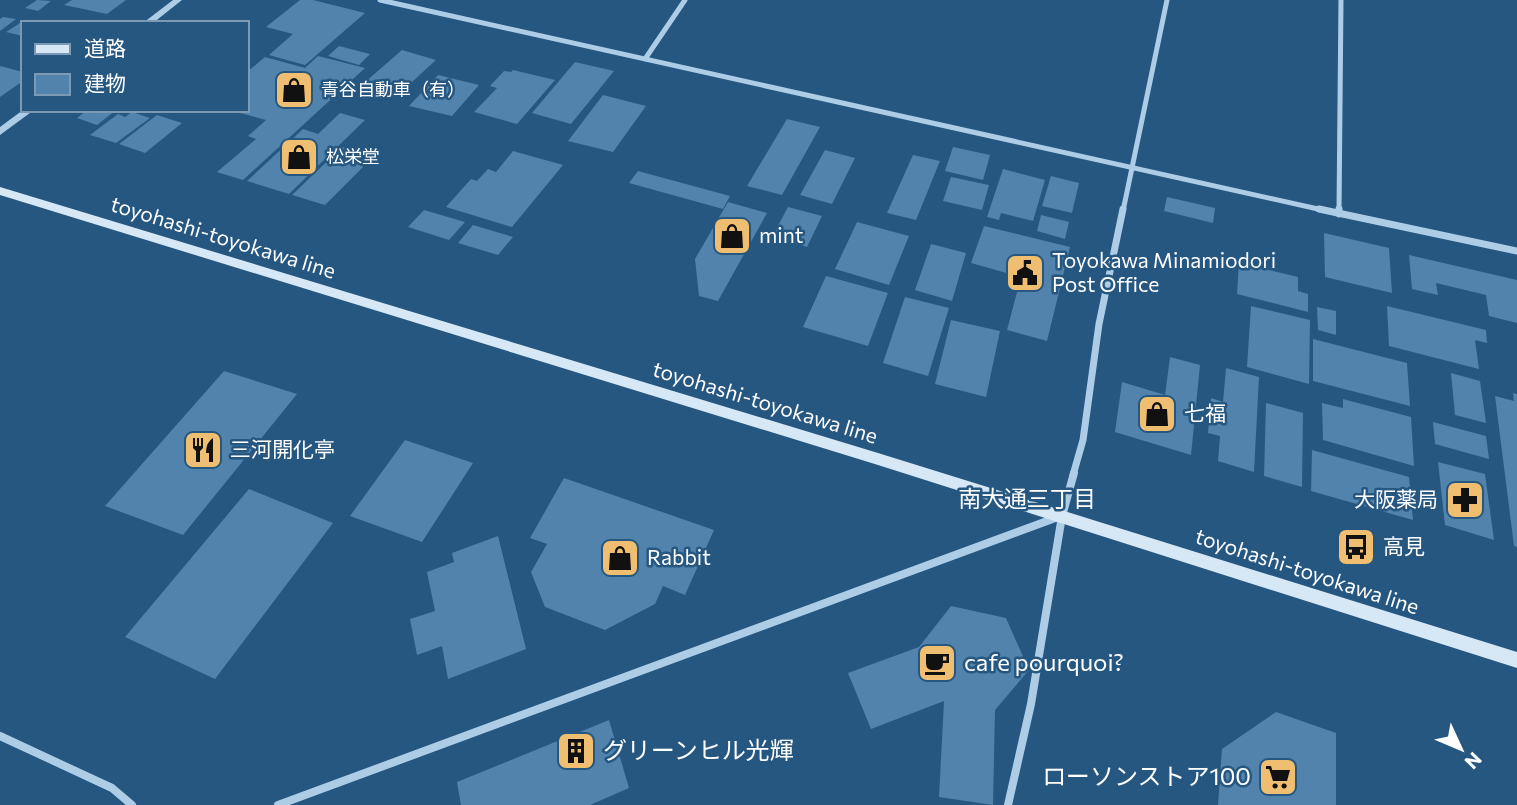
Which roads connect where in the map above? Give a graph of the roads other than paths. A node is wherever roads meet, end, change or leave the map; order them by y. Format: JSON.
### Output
{"nodes":[{"id":1,"x":178,"y":0,"type":"edge"},
{"id":2,"x":380,"y":0,"type":"edge"},
{"id":3,"x":685,"y":0,"type":"edge"},
{"id":4,"x":1167,"y":0,"type":"edge"},
{"id":5,"x":1341,"y":0,"type":"edge"},
{"id":6,"x":150,"y":21,"type":"edge"},
{"id":7,"x":645,"y":58,"type":"junction"},
{"id":8,"x":26,"y":112,"type":"edge"},
{"id":9,"x":0,"y":132,"type":"edge"},
{"id":10,"x":1133,"y":170,"type":"junction"},
{"id":11,"x":0,"y":191,"type":"edge"},
{"id":12,"x":1339,"y":214,"type":"junction"},
{"id":13,"x":1517,"y":251,"type":"edge"},
{"id":14,"x":1062,"y":516,"type":"junction"},
{"id":15,"x":1517,"y":660,"type":"edge"},
{"id":16,"x":0,"y":736,"type":"edge"},
{"id":17,"x":132,"y":805,"type":"edge"},
{"id":18,"x":278,"y":805,"type":"edge"},
{"id":19,"x":1008,"y":805,"type":"edge"}],
"edges":[{"from":1,"to":6,"type":"street"},
{"from":2,"to":7,"type":"street"},
{"from":3,"to":7,"type":"street"},
{"from":4,"to":10,"type":"street"},
{"from":5,"to":12,"type":"street"},
{"from":7,"to":10,"type":"street"},
{"from":8,"to":9,"type":"street"},
{"from":10,"to":12,"type":"street"},
{"from":10,"to":14,"type":"street"},
{"from":11,"to":14,"type":"main road","name":"toyohashi-toyokawa line"},
{"from":12,"to":13,"type":"street"},
{"from":14,"to":15,"type":"main road","name":"toyohashi-toyokawa line"},
{"from":14,"to":18,"type":"street"},
{"from":14,"to":19,"type":"street"},
{"from":16,"to":17,"type":"street"}]}
